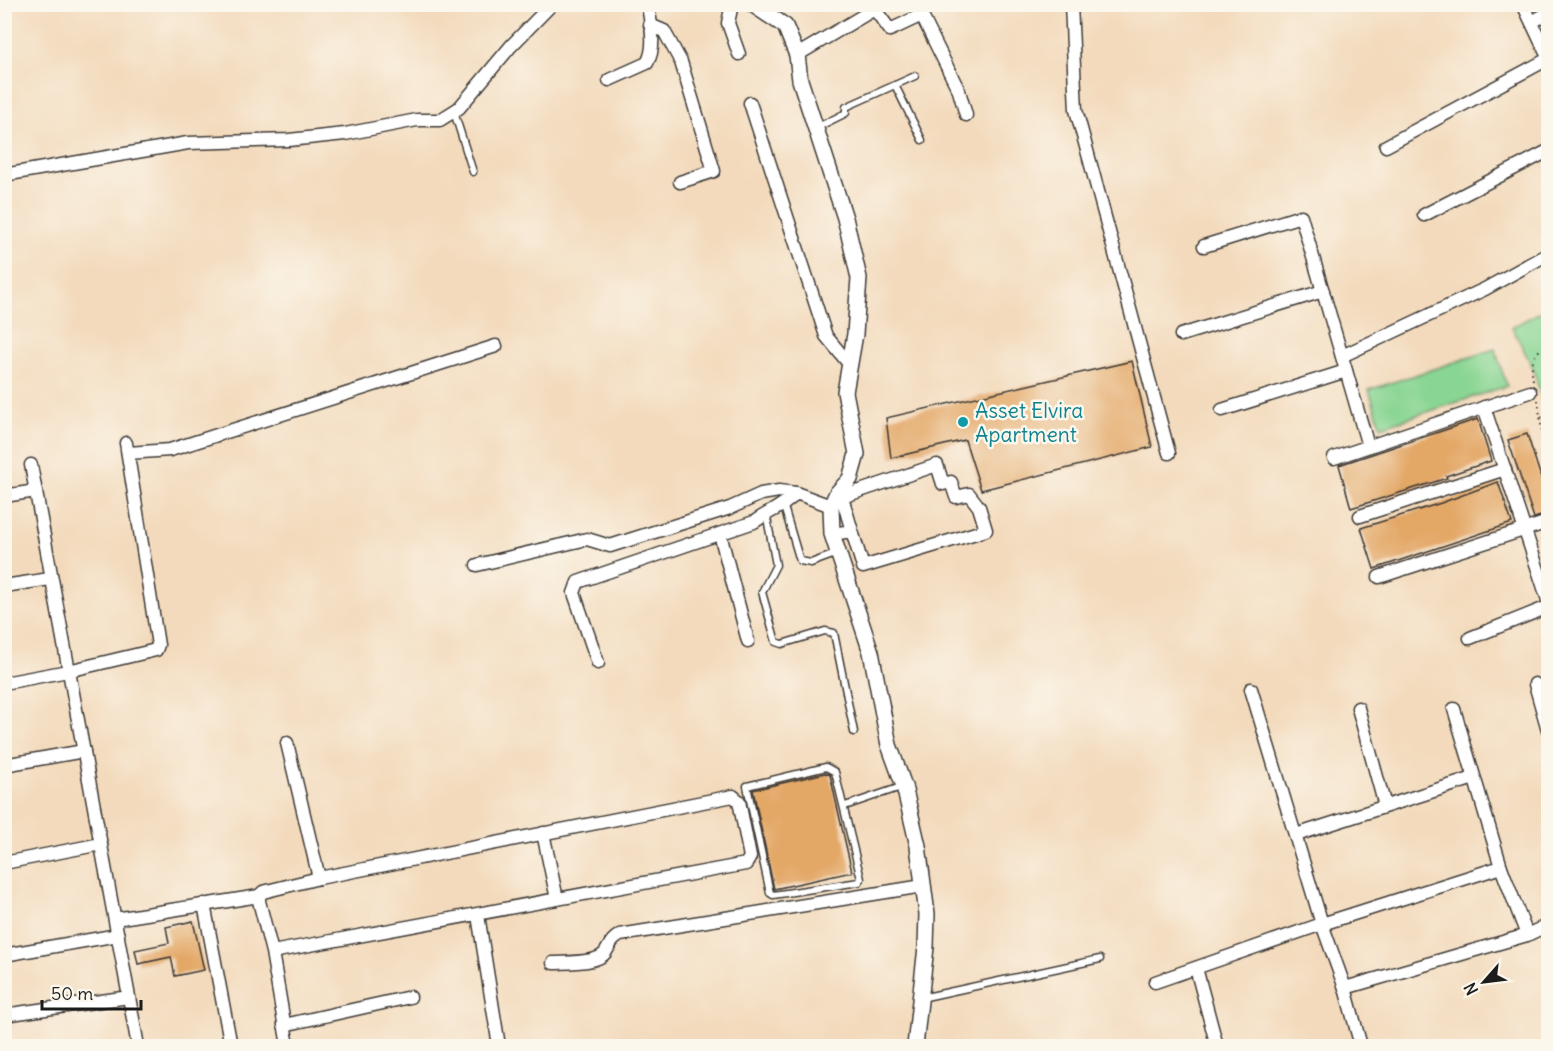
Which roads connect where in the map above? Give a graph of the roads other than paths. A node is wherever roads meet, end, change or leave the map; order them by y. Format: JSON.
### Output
{"nodes":[{"id":1,"x":552,"y":4,"type":"edge"},
{"id":2,"x":648,"y":4,"type":"edge"},
{"id":3,"x":732,"y":4,"type":"edge"},
{"id":4,"x":752,"y":4,"type":"edge"},
{"id":5,"x":1071,"y":4,"type":"edge"},
{"id":6,"x":1523,"y":4,"type":"edge"},
{"id":7,"x":919,"y":10,"type":"edge"},
{"id":8,"x":1548,"y":13,"type":"edge"},
{"id":9,"x":1532,"y":22,"type":"junction"},
{"id":10,"x":650,"y":25,"type":"junction"},
{"id":11,"x":739,"y":54,"type":"dead end"},
{"id":12,"x":798,"y":55,"type":"junction"},
{"id":13,"x":1548,"y":58,"type":"edge"},
{"id":14,"x":915,"y":76,"type":"dead end"},
{"id":15,"x":609,"y":80,"type":"dead end"},
{"id":16,"x":894,"y":85,"type":"junction"},
{"id":17,"x":750,"y":103,"type":"dead end"},
{"id":18,"x":454,"y":112,"type":"junction"},
{"id":19,"x":966,"y":115,"type":"dead end"},
{"id":20,"x":816,"y":128,"type":"junction"},
{"id":21,"x":922,"y":140,"type":"dead end"},
{"id":22,"x":1386,"y":146,"type":"dead end"},
{"id":23,"x":1548,"y":151,"type":"edge"},
{"id":24,"x":473,"y":172,"type":"dead end"},
{"id":25,"x":4,"y":175,"type":"edge"},
{"id":26,"x":680,"y":182,"type":"dead end"},
{"id":27,"x":1424,"y":215,"type":"dead end"},
{"id":28,"x":1204,"y":246,"type":"dead end"},
{"id":29,"x":1548,"y":254,"type":"edge"},
{"id":30,"x":1323,"y":291,"type":"junction"},
{"id":31,"x":1181,"y":335,"type":"dead end"},
{"id":32,"x":496,"y":346,"type":"dead end"},
{"id":33,"x":1342,"y":356,"type":"junction"},
{"id":34,"x":850,"y":365,"type":"junction"},
{"id":35,"x":1346,"y":371,"type":"junction"},
{"id":36,"x":1530,"y":392,"type":"dead end"},
{"id":37,"x":1484,"y":407,"type":"junction"},
{"id":38,"x":1222,"y":410,"type":"dead end"},
{"id":39,"x":1368,"y":446,"type":"junction"},
{"id":40,"x":1169,"y":453,"type":"dead end"},
{"id":41,"x":1334,"y":458,"type":"dead end"},
{"id":42,"x":31,"y":465,"type":"dead end"},
{"id":43,"x":1505,"y":469,"type":"junction"},
{"id":44,"x":36,"y":491,"type":"junction"},
{"id":45,"x":796,"y":493,"type":"junction"},
{"id":46,"x":4,"y":496,"type":"edge"},
{"id":47,"x":831,"y":506,"type":"junction"},
{"id":48,"x":784,"y":507,"type":"junction"},
{"id":49,"x":766,"y":513,"type":"junction"},
{"id":50,"x":1360,"y":516,"type":"dead end"},
{"id":51,"x":1548,"y":522,"type":"edge"},
{"id":52,"x":852,"y":531,"type":"junction"},
{"id":53,"x":1526,"y":531,"type":"junction"},
{"id":54,"x":720,"y":534,"type":"junction"},
{"id":55,"x":832,"y":534,"type":"junction"},
{"id":56,"x":838,"y":553,"type":"junction"},
{"id":57,"x":477,"y":565,"type":"dead end"},
{"id":58,"x":1379,"y":577,"type":"dead end"},
{"id":59,"x":50,"y":579,"type":"junction"},
{"id":60,"x":4,"y":586,"type":"edge"},
{"id":61,"x":1548,"y":600,"type":"edge"},
{"id":62,"x":1548,"y":607,"type":"edge"},
{"id":63,"x":1470,"y":638,"type":"dead end"},
{"id":64,"x":748,"y":641,"type":"dead end"},
{"id":65,"x":598,"y":663,"type":"dead end"},
{"id":66,"x":68,"y":671,"type":"junction"},
{"id":67,"x":4,"y":682,"type":"edge"},
{"id":68,"x":1535,"y":684,"type":"dead end"},
{"id":69,"x":1251,"y":689,"type":"dead end"},
{"id":70,"x":1358,"y":708,"type":"dead end"},
{"id":71,"x":1454,"y":710,"type":"dead end"},
{"id":72,"x":1548,"y":730,"type":"edge"},
{"id":73,"x":854,"y":732,"type":"dead end"},
{"id":74,"x":287,"y":742,"type":"dead end"},
{"id":75,"x":84,"y":751,"type":"junction"},
{"id":76,"x":4,"y":765,"type":"edge"},
{"id":77,"x":1474,"y":778,"type":"junction"},
{"id":78,"x":904,"y":786,"type":"junction"},
{"id":79,"x":845,"y":806,"type":"junction"},
{"id":80,"x":1385,"y":806,"type":"junction"},
{"id":81,"x":543,"y":832,"type":"junction"},
{"id":82,"x":1296,"y":835,"type":"junction"},
{"id":83,"x":101,"y":844,"type":"junction"},
{"id":84,"x":4,"y":863,"type":"edge"},
{"id":85,"x":1501,"y":867,"type":"junction"},
{"id":86,"x":319,"y":878,"type":"junction"},
{"id":87,"x":923,"y":886,"type":"junction"},
{"id":88,"x":259,"y":896,"type":"junction"},
{"id":89,"x":557,"y":899,"type":"junction"},
{"id":90,"x":204,"y":903,"type":"junction"},
{"id":91,"x":478,"y":915,"type":"junction"},
{"id":92,"x":115,"y":919,"type":"junction"},
{"id":93,"x":1322,"y":924,"type":"junction"},
{"id":94,"x":1548,"y":925,"type":"edge"},
{"id":95,"x":118,"y":935,"type":"junction"},
{"id":96,"x":1527,"y":935,"type":"junction"},
{"id":97,"x":272,"y":952,"type":"junction"},
{"id":98,"x":4,"y":955,"type":"edge"},
{"id":99,"x":1100,"y":959,"type":"dead end"},
{"id":100,"x":553,"y":963,"type":"dead end"},
{"id":101,"x":1196,"y":968,"type":"junction"},
{"id":102,"x":1155,"y":982,"type":"dead end"},
{"id":103,"x":1345,"y":988,"type":"junction"},
{"id":104,"x":129,"y":997,"type":"junction"},
{"id":105,"x":410,"y":997,"type":"dead end"},
{"id":106,"x":921,"y":998,"type":"junction"},
{"id":107,"x":4,"y":1015,"type":"edge"},
{"id":108,"x":284,"y":1025,"type":"junction"},
{"id":109,"x":138,"y":1047,"type":"edge"},
{"id":110,"x":231,"y":1047,"type":"edge"},
{"id":111,"x":288,"y":1047,"type":"edge"},
{"id":112,"x":499,"y":1047,"type":"edge"},
{"id":113,"x":915,"y":1047,"type":"edge"},
{"id":114,"x":1217,"y":1047,"type":"edge"},
{"id":115,"x":1361,"y":1047,"type":"edge"}],
"edges":[{"from":1,"to":18,"type":"street"},
{"from":2,"to":10,"type":"street"},
{"from":3,"to":11,"type":"street"},
{"from":4,"to":12,"type":"street"},
{"from":5,"to":40,"type":"street"},
{"from":6,"to":9,"type":"street"},
{"from":7,"to":12,"type":"street"},
{"from":7,"to":19,"type":"street"},
{"from":8,"to":9,"type":"street"},
{"from":9,"to":13,"type":"street"},
{"from":10,"to":15,"type":"street"},
{"from":10,"to":26,"type":"street"},
{"from":12,"to":20,"type":"street"},
{"from":13,"to":22,"type":"street"},
{"from":14,"to":16,"type":"lane"},
{"from":16,"to":20,"type":"lane"},
{"from":16,"to":21,"type":"lane"},
{"from":17,"to":34,"type":"street"},
{"from":18,"to":24,"type":"lane"},
{"from":18,"to":25,"type":"street"},
{"from":20,"to":34,"type":"street"},
{"from":23,"to":27,"type":"street"},
{"from":28,"to":30,"type":"street"},
{"from":29,"to":33,"type":"street"},
{"from":30,"to":31,"type":"street"},
{"from":30,"to":33,"type":"street"},
{"from":32,"to":66,"type":"street"},
{"from":33,"to":35,"type":"street"},
{"from":34,"to":47,"type":"street"},
{"from":35,"to":38,"type":"street"},
{"from":35,"to":39,"type":"street"},
{"from":36,"to":37,"type":"street"},
{"from":37,"to":39,"type":"street"},
{"from":37,"to":43,"type":"street"},
{"from":39,"to":41,"type":"street"},
{"from":42,"to":44,"type":"street"},
{"from":43,"to":50,"type":"street"},
{"from":43,"to":53,"type":"street"},
{"from":44,"to":46,"type":"street"},
{"from":44,"to":59,"type":"street"},
{"from":45,"to":47,"type":"street"},
{"from":45,"to":48,"type":"street"},
{"from":45,"to":57,"type":"street"},
{"from":47,"to":55,"type":"street"},
{"from":48,"to":49,"type":"street"},
{"from":48,"to":56,"type":"lane"},
{"from":49,"to":54,"type":"street"},
{"from":49,"to":73,"type":"lane"},
{"from":51,"to":53,"type":"street"},
{"from":52,"to":52,"type":"street"},
{"from":52,"to":55,"type":"street"},
{"from":53,"to":58,"type":"street"},
{"from":53,"to":61,"type":"street"},
{"from":54,"to":64,"type":"street"},
{"from":54,"to":65,"type":"street"},
{"from":55,"to":56,"type":"street"},
{"from":56,"to":78,"type":"street"},
{"from":59,"to":60,"type":"street"},
{"from":59,"to":66,"type":"street"},
{"from":62,"to":63,"type":"street"},
{"from":66,"to":67,"type":"street"},
{"from":66,"to":75,"type":"street"},
{"from":68,"to":72,"type":"street"},
{"from":69,"to":82,"type":"street"},
{"from":70,"to":80,"type":"street"},
{"from":71,"to":77,"type":"street"},
{"from":74,"to":86,"type":"street"},
{"from":75,"to":76,"type":"street"},
{"from":75,"to":83,"type":"street"},
{"from":77,"to":80,"type":"street"},
{"from":77,"to":85,"type":"street"},
{"from":78,"to":79,"type":"lane"},
{"from":78,"to":87,"type":"street"},
{"from":79,"to":79,"type":"lane"},
{"from":80,"to":82,"type":"street"},
{"from":81,"to":86,"type":"street"},
{"from":81,"to":89,"type":"street"},
{"from":81,"to":89,"type":"street"},
{"from":82,"to":93,"type":"street"},
{"from":83,"to":84,"type":"street"},
{"from":83,"to":92,"type":"street"},
{"from":85,"to":93,"type":"street"},
{"from":85,"to":96,"type":"street"},
{"from":86,"to":88,"type":"street"},
{"from":87,"to":100,"type":"street"},
{"from":87,"to":106,"type":"street"},
{"from":88,"to":90,"type":"street"},
{"from":88,"to":97,"type":"street"},
{"from":89,"to":91,"type":"street"},
{"from":90,"to":92,"type":"street"},
{"from":90,"to":110,"type":"street"},
{"from":91,"to":97,"type":"street"},
{"from":91,"to":112,"type":"street"},
{"from":92,"to":95,"type":"street"},
{"from":93,"to":101,"type":"street"},
{"from":93,"to":103,"type":"street"},
{"from":94,"to":96,"type":"street"},
{"from":95,"to":98,"type":"street"},
{"from":95,"to":104,"type":"street"},
{"from":96,"to":103,"type":"street"},
{"from":97,"to":108,"type":"street"},
{"from":99,"to":106,"type":"lane"},
{"from":101,"to":102,"type":"street"},
{"from":101,"to":114,"type":"street"},
{"from":103,"to":115,"type":"street"},
{"from":104,"to":107,"type":"street"},
{"from":104,"to":109,"type":"street"},
{"from":105,"to":108,"type":"street"},
{"from":106,"to":113,"type":"street"},
{"from":108,"to":111,"type":"street"}]}
